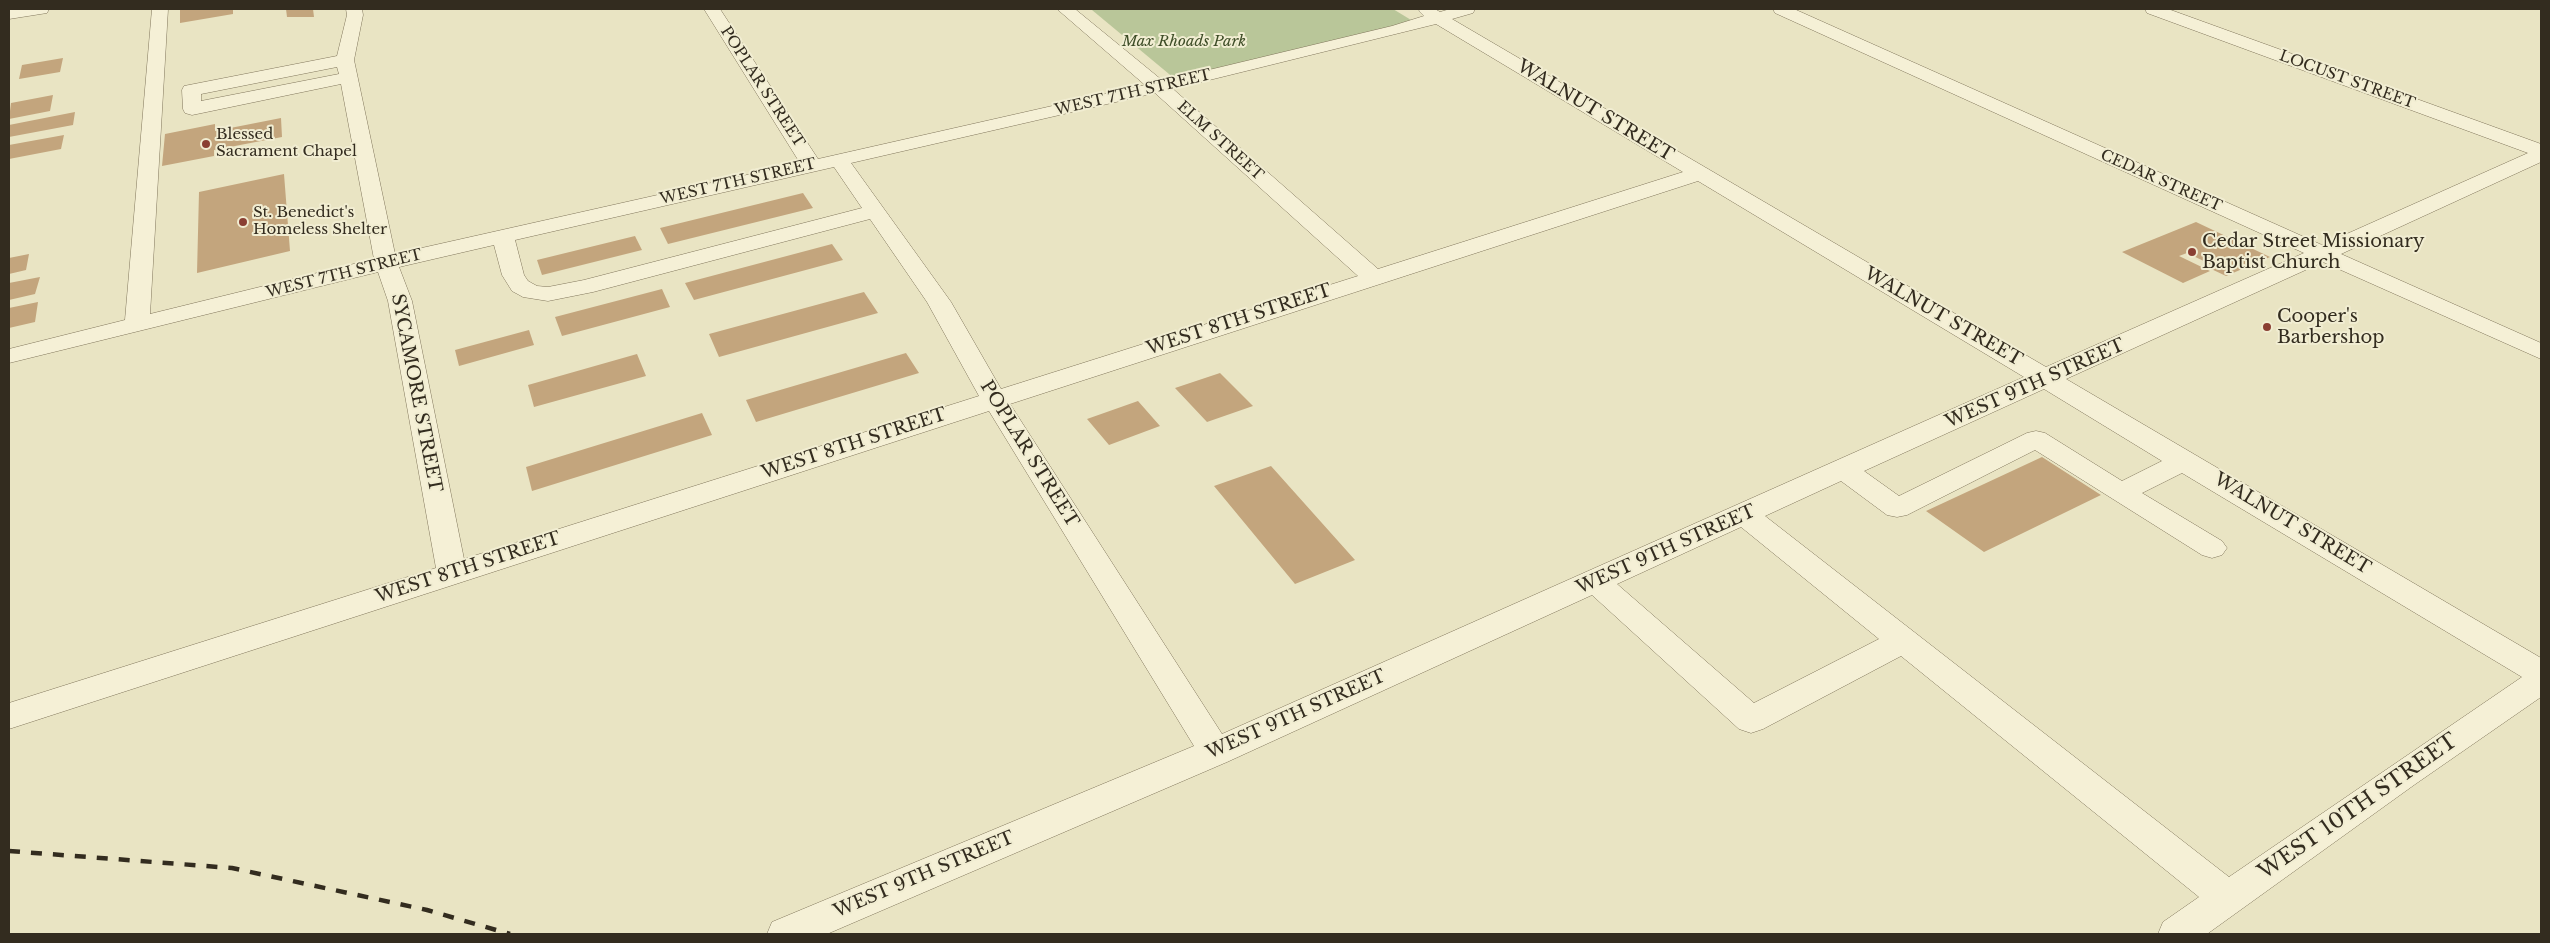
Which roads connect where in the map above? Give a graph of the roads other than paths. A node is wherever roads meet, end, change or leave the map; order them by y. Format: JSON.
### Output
{"nodes":[{"id":1,"x":41,"y":9,"type":"edge"},
{"id":2,"x":160,"y":9,"type":"edge"},
{"id":3,"x":354,"y":9,"type":"edge"},
{"id":4,"x":712,"y":9,"type":"edge"},
{"id":5,"x":1065,"y":9,"type":"edge"},
{"id":6,"x":1467,"y":9,"type":"edge"},
{"id":7,"x":1781,"y":9,"type":"edge"},
{"id":8,"x":2167,"y":10,"type":"edge"},
{"id":9,"x":1429,"y":13,"type":"edge"},
{"id":10,"x":9,"y":14,"type":"edge"},
{"id":11,"x":347,"y":68,"type":"junction"},
{"id":12,"x":1159,"y":87,"type":"junction"},
{"id":13,"x":2541,"y":151,"type":"edge"},
{"id":14,"x":2541,"y":155,"type":"edge"},
{"id":15,"x":838,"y":159,"type":"junction"},
{"id":16,"x":812,"y":165,"type":"junction"},
{"id":17,"x":1699,"y":174,"type":"junction"},
{"id":18,"x":875,"y":211,"type":"junction"},
{"id":19,"x":503,"y":236,"type":"junction"},
{"id":20,"x":2324,"y":254,"type":"junction"},
{"id":21,"x":386,"y":263,"type":"junction"},
{"id":22,"x":1373,"y":277,"type":"junction"},
{"id":23,"x":137,"y":325,"type":"junction"},
{"id":24,"x":2541,"y":352,"type":"edge"},
{"id":25,"x":9,"y":356,"type":"edge"},
{"id":26,"x":2048,"y":378,"type":"junction"},
{"id":27,"x":994,"y":399,"type":"junction"},
{"id":28,"x":2185,"y":460,"type":"junction"},
{"id":29,"x":1844,"y":470,"type":"junction"},
{"id":30,"x":2121,"y":493,"type":"junction"},
{"id":31,"x":1744,"y":515,"type":"junction"},
{"id":32,"x":2212,"y":548,"type":"dead end"},
{"id":33,"x":452,"y":573,"type":"junction"},
{"id":34,"x":1596,"y":582,"type":"junction"},
{"id":35,"x":1903,"y":641,"type":"junction"},
{"id":36,"x":2541,"y":673,"type":"edge"},
{"id":37,"x":2541,"y":681,"type":"edge"},
{"id":38,"x":9,"y":716,"type":"edge"},
{"id":39,"x":1214,"y":752,"type":"junction"},
{"id":40,"x":2228,"y":898,"type":"junction"},
{"id":41,"x":786,"y":934,"type":"edge"},
{"id":42,"x":2177,"y":934,"type":"edge"}],
"edges":[{"from":1,"to":10,"type":"street"},
{"from":2,"to":23,"type":"street"},
{"from":3,"to":11,"type":"street","name":"SYCAMORE STREET"},
{"from":4,"to":16,"type":"street","name":"POPLAR STREET"},
{"from":5,"to":12,"type":"street","name":"ELM STREET"},
{"from":6,"to":9,"type":"street","name":"WEST 7TH STREET"},
{"from":7,"to":20,"type":"street","name":"CEDAR STREET"},
{"from":8,"to":13,"type":"street","name":"LOCUST STREET"},
{"from":9,"to":12,"type":"street","name":"WEST 7TH STREET"},
{"from":9,"to":17,"type":"street","name":"WALNUT STREET"},
{"from":11,"to":11,"type":"street"},
{"from":11,"to":21,"type":"street","name":"SYCAMORE STREET"},
{"from":12,"to":15,"type":"street","name":"WEST 7TH STREET"},
{"from":12,"to":22,"type":"street","name":"ELM STREET"},
{"from":14,"to":20,"type":"street","name":"WEST 9TH STREET"},
{"from":15,"to":16,"type":"street","name":"WEST 7TH STREET"},
{"from":15,"to":18,"type":"street","name":"POPLAR STREET"},
{"from":16,"to":19,"type":"street","name":"WEST 7TH STREET"},
{"from":17,"to":22,"type":"street","name":"WEST 8TH STREET"},
{"from":17,"to":26,"type":"street","name":"WALNUT STREET"},
{"from":18,"to":19,"type":"street"},
{"from":18,"to":27,"type":"street","name":"POPLAR STREET"},
{"from":19,"to":21,"type":"street","name":"WEST 7TH STREET"},
{"from":20,"to":24,"type":"street","name":"CEDAR STREET"},
{"from":20,"to":26,"type":"street","name":"WEST 9TH STREET"},
{"from":21,"to":23,"type":"street","name":"WEST 7TH STREET"},
{"from":21,"to":33,"type":"street","name":"SYCAMORE STREET"},
{"from":22,"to":27,"type":"street","name":"WEST 8TH STREET"},
{"from":23,"to":25,"type":"street","name":"WEST 7TH STREET"},
{"from":26,"to":28,"type":"street","name":"WALNUT STREET"},
{"from":26,"to":29,"type":"street","name":"WEST 9TH STREET"},
{"from":27,"to":33,"type":"street","name":"WEST 8TH STREET"},
{"from":27,"to":39,"type":"street","name":"POPLAR STREET"},
{"from":28,"to":30,"type":"street"},
{"from":28,"to":36,"type":"street","name":"WALNUT STREET"},
{"from":29,"to":30,"type":"street"},
{"from":29,"to":31,"type":"street","name":"WEST 9TH STREET"},
{"from":30,"to":32,"type":"street"},
{"from":31,"to":34,"type":"street","name":"WEST 9TH STREET"},
{"from":31,"to":35,"type":"street"},
{"from":33,"to":38,"type":"street","name":"WEST 8TH STREET"},
{"from":34,"to":35,"type":"street"},
{"from":34,"to":39,"type":"street","name":"WEST 9TH STREET"},
{"from":35,"to":40,"type":"street"},
{"from":37,"to":40,"type":"street","name":"WEST 10TH STREET"},
{"from":39,"to":41,"type":"street","name":"WEST 9TH STREET"},
{"from":40,"to":42,"type":"street","name":"WEST 10TH STREET"}]}
